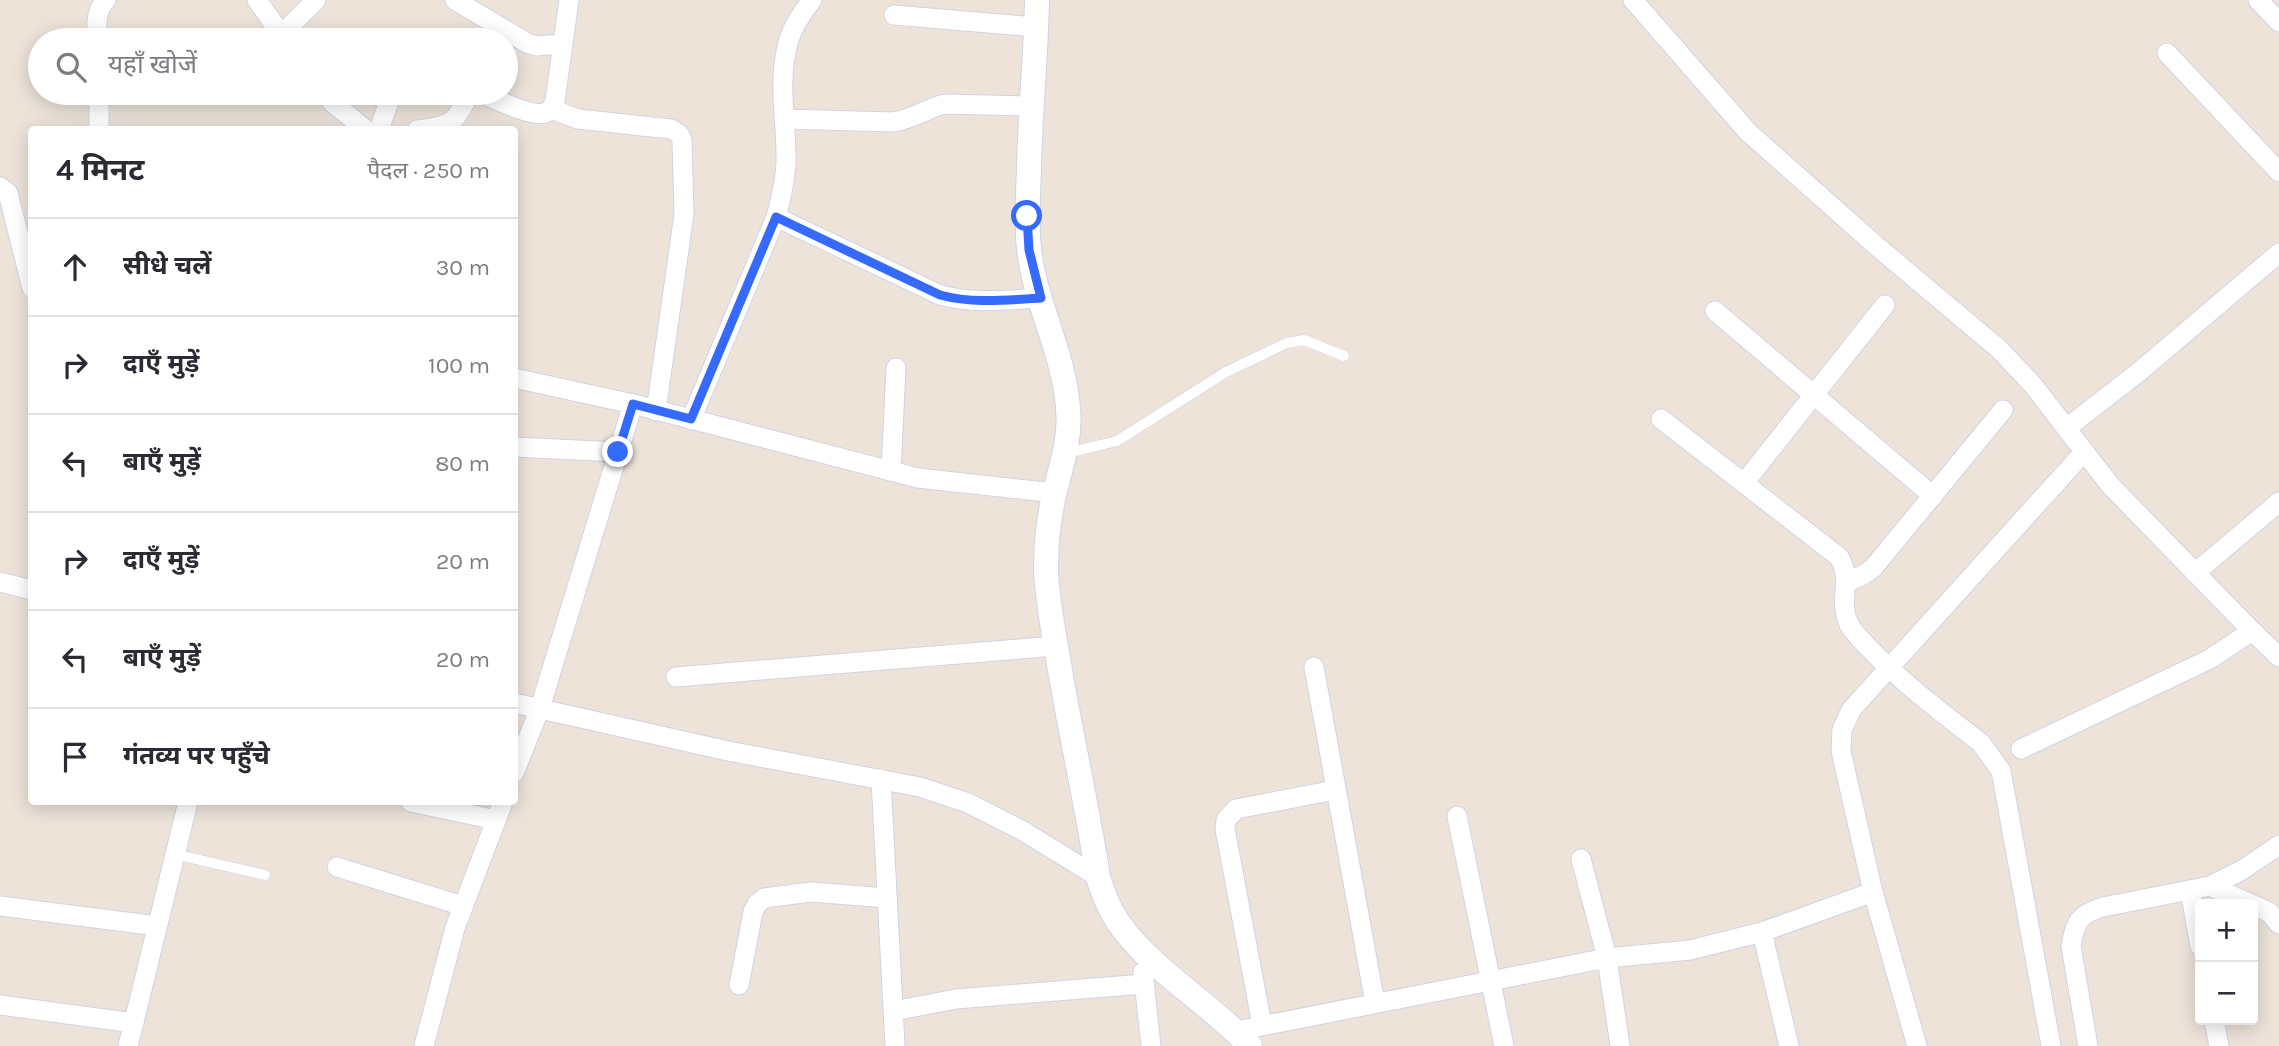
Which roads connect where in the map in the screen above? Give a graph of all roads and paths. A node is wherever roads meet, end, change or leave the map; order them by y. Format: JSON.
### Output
{"nodes":[{"id":1,"x":106,"y":0,"type":"edge"},
{"id":2,"x":257,"y":0,"type":"edge"},
{"id":3,"x":316,"y":0,"type":"edge"},
{"id":4,"x":455,"y":0,"type":"edge"},
{"id":5,"x":569,"y":0,"type":"edge"},
{"id":6,"x":812,"y":0,"type":"edge"},
{"id":7,"x":1037,"y":0,"type":"edge"},
{"id":8,"x":1633,"y":0,"type":"edge"},
{"id":9,"x":2258,"y":0,"type":"edge"},
{"id":10,"x":894,"y":15,"type":"dead end"},
{"id":11,"x":2279,"y":22,"type":"edge"},
{"id":12,"x":1037,"y":27,"type":"junction"},
{"id":13,"x":97,"y":28,"type":"edge"},
{"id":14,"x":274,"y":28,"type":"edge"},
{"id":15,"x":291,"y":28,"type":"edge"},
{"id":16,"x":502,"y":28,"type":"edge"},
{"id":17,"x":518,"y":38,"type":"edge"},
{"id":18,"x":562,"y":44,"type":"junction"},
{"id":19,"x":2167,"y":53,"type":"dead end"},
{"id":20,"x":99,"y":105,"type":"edge"},
{"id":21,"x":336,"y":105,"type":"edge"},
{"id":22,"x":388,"y":105,"type":"edge"},
{"id":23,"x":463,"y":105,"type":"edge"},
{"id":24,"x":513,"y":105,"type":"edge"},
{"id":25,"x":1031,"y":106,"type":"junction"},
{"id":26,"x":551,"y":109,"type":"junction"},
{"id":27,"x":784,"y":118,"type":"junction"},
{"id":28,"x":99,"y":126,"type":"edge"},
{"id":29,"x":361,"y":126,"type":"edge"},
{"id":30,"x":380,"y":126,"type":"edge"},
{"id":31,"x":434,"y":126,"type":"edge"},
{"id":32,"x":2279,"y":172,"type":"edge"},
{"id":33,"x":0,"y":187,"type":"edge"},
{"id":34,"x":776,"y":217,"type":"junction"},
{"id":35,"x":2279,"y":253,"type":"edge"},
{"id":36,"x":28,"y":272,"type":"edge"},
{"id":37,"x":1041,"y":298,"type":"junction"},
{"id":38,"x":1885,"y":305,"type":"dead end"},
{"id":39,"x":1714,"y":311,"type":"dead end"},
{"id":40,"x":1344,"y":356,"type":"dead end"},
{"id":41,"x":896,"y":368,"type":"dead end"},
{"id":42,"x":518,"y":379,"type":"edge"},
{"id":43,"x":1813,"y":395,"type":"junction"},
{"id":44,"x":633,"y":404,"type":"junction"},
{"id":45,"x":2003,"y":410,"type":"dead end"},
{"id":46,"x":656,"y":411,"type":"junction"},
{"id":47,"x":691,"y":419,"type":"junction"},
{"id":48,"x":1661,"y":419,"type":"dead end"},
{"id":49,"x":2068,"y":428,"type":"junction"},
{"id":50,"x":518,"y":447,"type":"edge"},
{"id":51,"x":618,"y":452,"type":"junction"},
{"id":52,"x":2084,"y":452,"type":"junction"},
{"id":53,"x":1066,"y":453,"type":"junction"},
{"id":54,"x":891,"y":471,"type":"junction"},
{"id":55,"x":1744,"y":483,"type":"junction"},
{"id":56,"x":1055,"y":493,"type":"junction"},
{"id":57,"x":1933,"y":496,"type":"junction"},
{"id":58,"x":2279,"y":502,"type":"edge"},
{"id":59,"x":2195,"y":573,"type":"junction"},
{"id":60,"x":0,"y":582,"type":"edge"},
{"id":61,"x":1847,"y":582,"type":"junction"},
{"id":62,"x":28,"y":589,"type":"edge"},
{"id":63,"x":2252,"y":631,"type":"junction"},
{"id":64,"x":1056,"y":646,"type":"junction"},
{"id":65,"x":2279,"y":657,"type":"edge"},
{"id":66,"x":1895,"y":661,"type":"junction"},
{"id":67,"x":1314,"y":667,"type":"dead end"},
{"id":68,"x":676,"y":677,"type":"dead end"},
{"id":69,"x":518,"y":704,"type":"edge"},
{"id":70,"x":540,"y":708,"type":"junction"},
{"id":71,"x":2021,"y":749,"type":"dead end"},
{"id":72,"x":518,"y":763,"type":"edge"},
{"id":73,"x":881,"y":779,"type":"junction"},
{"id":74,"x":1335,"y":790,"type":"junction"},
{"id":75,"x":187,"y":805,"type":"edge"},
{"id":76,"x":441,"y":805,"type":"edge"},
{"id":77,"x":500,"y":811,"type":"edge"},
{"id":78,"x":1457,"y":816,"type":"dead end"},
{"id":79,"x":2279,"y":845,"type":"edge"},
{"id":80,"x":174,"y":854,"type":"junction"},
{"id":81,"x":1581,"y":859,"type":"dead end"},
{"id":82,"x":337,"y":867,"type":"dead end"},
{"id":83,"x":265,"y":875,"type":"dead end"},
{"id":84,"x":1098,"y":877,"type":"junction"},
{"id":85,"x":2210,"y":886,"type":"junction"},
{"id":86,"x":2190,"y":890,"type":"junction"},
{"id":87,"x":1873,"y":892,"type":"junction"},
{"id":88,"x":887,"y":898,"type":"junction"},
{"id":89,"x":0,"y":906,"type":"edge"},
{"id":90,"x":463,"y":906,"type":"junction"},
{"id":91,"x":2195,"y":918,"type":"edge"},
{"id":92,"x":2279,"y":923,"type":"edge"},
{"id":93,"x":157,"y":926,"type":"junction"},
{"id":94,"x":1762,"y":932,"type":"junction"},
{"id":95,"x":1141,"y":950,"type":"junction"},
{"id":96,"x":1607,"y":958,"type":"junction"},
{"id":97,"x":1491,"y":979,"type":"junction"},
{"id":98,"x":1144,"y":984,"type":"junction"},
{"id":99,"x":738,"y":985,"type":"dead end"},
{"id":100,"x":1375,"y":1003,"type":"junction"},
{"id":101,"x":0,"y":1005,"type":"edge"},
{"id":102,"x":893,"y":1011,"type":"junction"},
{"id":103,"x":134,"y":1023,"type":"junction"},
{"id":104,"x":2215,"y":1025,"type":"edge"},
{"id":105,"x":1249,"y":1034,"type":"edge"},
{"id":106,"x":128,"y":1046,"type":"edge"},
{"id":107,"x":424,"y":1046,"type":"edge"},
{"id":108,"x":895,"y":1046,"type":"edge"},
{"id":109,"x":1151,"y":1046,"type":"edge"},
{"id":110,"x":1504,"y":1046,"type":"edge"},
{"id":111,"x":1620,"y":1046,"type":"edge"},
{"id":112,"x":1789,"y":1046,"type":"edge"},
{"id":113,"x":1917,"y":1046,"type":"edge"},
{"id":114,"x":2051,"y":1046,"type":"edge"},
{"id":115,"x":2088,"y":1046,"type":"edge"},
{"id":116,"x":2219,"y":1046,"type":"edge"}],
"edges":[{"from":1,"to":13,"type":"street"},
{"from":2,"to":14,"type":"street"},
{"from":3,"to":15,"type":"street"},
{"from":4,"to":16,"type":"street"},
{"from":5,"to":18,"type":"street"},
{"from":6,"to":27,"type":"street"},
{"from":7,"to":12,"type":"street"},
{"from":8,"to":49,"type":"street"},
{"from":9,"to":11,"type":"street"},
{"from":10,"to":12,"type":"street"},
{"from":12,"to":25,"type":"street"},
{"from":17,"to":18,"type":"street"},
{"from":18,"to":26,"type":"street"},
{"from":19,"to":32,"type":"street"},
{"from":20,"to":28,"type":"street"},
{"from":21,"to":29,"type":"street"},
{"from":22,"to":30,"type":"street"},
{"from":23,"to":31,"type":"street"},
{"from":24,"to":26,"type":"street"},
{"from":25,"to":27,"type":"street"},
{"from":25,"to":37,"type":"street"},
{"from":26,"to":46,"type":"street"},
{"from":27,"to":34,"type":"street"},
{"from":33,"to":36,"type":"street"},
{"from":34,"to":37,"type":"street"},
{"from":34,"to":47,"type":"street"},
{"from":35,"to":49,"type":"street"},
{"from":37,"to":53,"type":"street"},
{"from":38,"to":43,"type":"street"},
{"from":39,"to":43,"type":"street"},
{"from":40,"to":53,"type":"lane"},
{"from":41,"to":54,"type":"street"},
{"from":42,"to":44,"type":"street"},
{"from":43,"to":55,"type":"street"},
{"from":43,"to":57,"type":"street"},
{"from":44,"to":46,"type":"street"},
{"from":44,"to":51,"type":"street"},
{"from":45,"to":57,"type":"street"},
{"from":46,"to":47,"type":"street"},
{"from":47,"to":54,"type":"street"},
{"from":48,"to":55,"type":"street"},
{"from":49,"to":52,"type":"street"},
{"from":50,"to":51,"type":"street"},
{"from":51,"to":70,"type":"street"},
{"from":52,"to":59,"type":"street"},
{"from":52,"to":66,"type":"street"},
{"from":53,"to":56,"type":"street"},
{"from":54,"to":56,"type":"street"},
{"from":55,"to":61,"type":"street"},
{"from":56,"to":64,"type":"street"},
{"from":57,"to":61,"type":"street"},
{"from":58,"to":59,"type":"street"},
{"from":59,"to":63,"type":"street"},
{"from":60,"to":62,"type":"street"},
{"from":61,"to":66,"type":"street"},
{"from":63,"to":65,"type":"street"},
{"from":63,"to":71,"type":"street"},
{"from":64,"to":68,"type":"street"},
{"from":64,"to":84,"type":"street"},
{"from":66,"to":87,"type":"street"},
{"from":66,"to":114,"type":"street"},
{"from":67,"to":74,"type":"street"},
{"from":69,"to":70,"type":"street"},
{"from":70,"to":72,"type":"street"},
{"from":70,"to":73,"type":"street"},
{"from":73,"to":84,"type":"street"},
{"from":73,"to":88,"type":"street"},
{"from":74,"to":100,"type":"street"},
{"from":74,"to":105,"type":"street"},
{"from":75,"to":80,"type":"street"},
{"from":76,"to":77,"type":"street"},
{"from":77,"to":90,"type":"street"},
{"from":78,"to":97,"type":"street"},
{"from":79,"to":85,"type":"street"},
{"from":80,"to":83,"type":"lane"},
{"from":80,"to":93,"type":"street"},
{"from":81,"to":96,"type":"street"},
{"from":82,"to":90,"type":"street"},
{"from":84,"to":95,"type":"street"},
{"from":85,"to":86,"type":"street"},
{"from":85,"to":92,"type":"street"},
{"from":86,"to":91,"type":"street"},
{"from":86,"to":115,"type":"street"},
{"from":87,"to":94,"type":"street"},
{"from":87,"to":113,"type":"street"},
{"from":88,"to":99,"type":"street"},
{"from":88,"to":102,"type":"street"},
{"from":89,"to":93,"type":"street"},
{"from":90,"to":107,"type":"street"},
{"from":93,"to":103,"type":"street"},
{"from":94,"to":96,"type":"street"},
{"from":94,"to":112,"type":"street"},
{"from":95,"to":98,"type":"street"},
{"from":95,"to":105,"type":"street"},
{"from":96,"to":97,"type":"street"},
{"from":96,"to":111,"type":"street"},
{"from":97,"to":100,"type":"street"},
{"from":97,"to":110,"type":"street"},
{"from":98,"to":102,"type":"street"},
{"from":98,"to":109,"type":"street"},
{"from":100,"to":105,"type":"street"},
{"from":101,"to":103,"type":"street"},
{"from":102,"to":108,"type":"street"},
{"from":103,"to":106,"type":"street"},
{"from":104,"to":116,"type":"street"}]}
